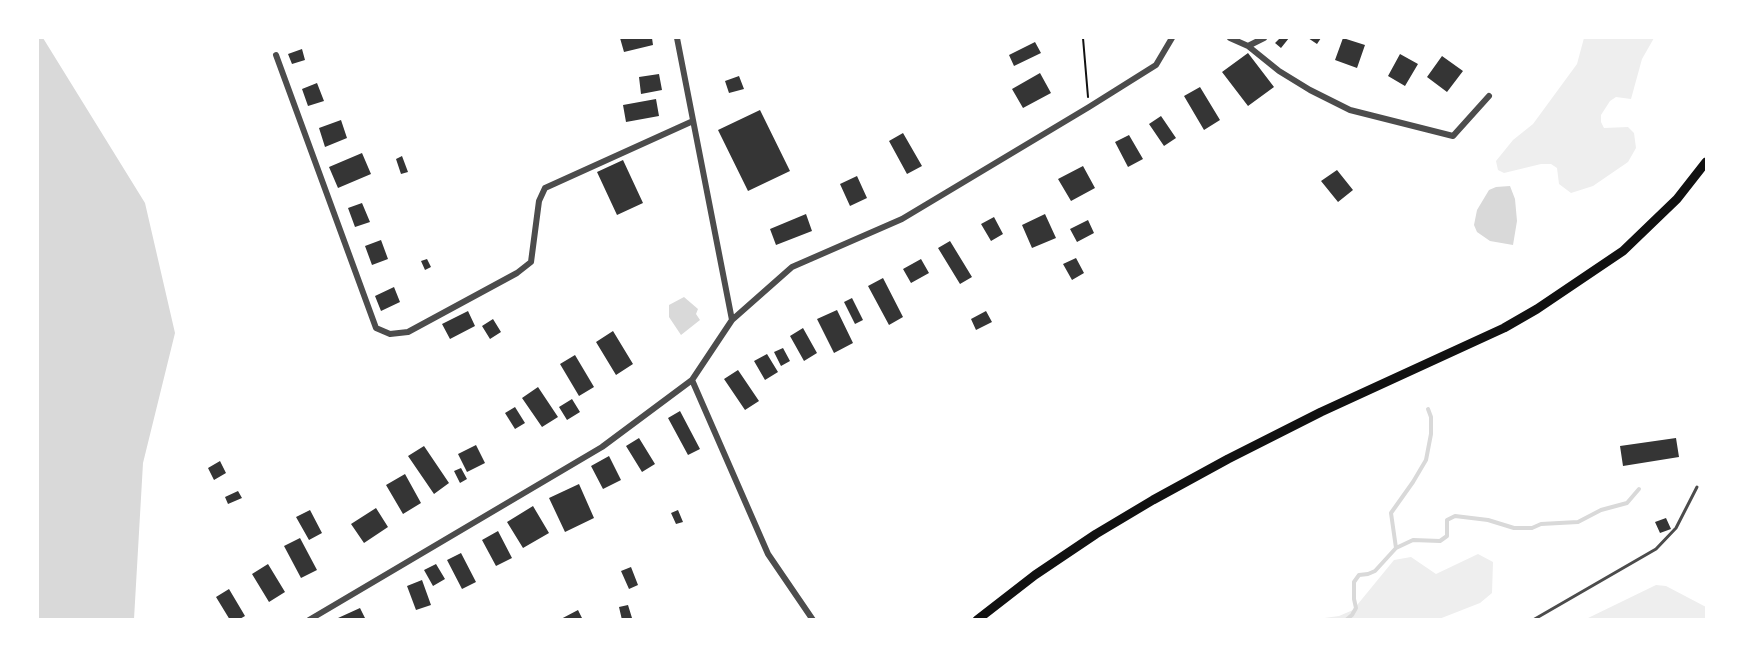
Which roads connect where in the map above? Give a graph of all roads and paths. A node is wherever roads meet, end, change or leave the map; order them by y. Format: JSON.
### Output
{"nodes":[{"id":1,"x":677,"y":38,"type":"edge"},
{"id":2,"x":1083,"y":38,"type":"edge"},
{"id":3,"x":1172,"y":38,"type":"edge"},
{"id":4,"x":1230,"y":38,"type":"edge"},
{"id":5,"x":1264,"y":38,"type":"edge"},
{"id":6,"x":1248,"y":46,"type":"junction"},
{"id":7,"x":276,"y":55,"type":"dead end"},
{"id":8,"x":1489,"y":96,"type":"dead end"},
{"id":9,"x":1089,"y":107,"type":"junction"},
{"id":10,"x":693,"y":121,"type":"junction"},
{"id":11,"x":1707,"y":162,"type":"edge"},
{"id":12,"x":732,"y":320,"type":"junction"},
{"id":13,"x":692,"y":380,"type":"junction"},
{"id":14,"x":1696,"y":487,"type":"dead end"},
{"id":15,"x":309,"y":620,"type":"edge"},
{"id":16,"x":813,"y":620,"type":"edge"},
{"id":17,"x":977,"y":620,"type":"edge"},
{"id":18,"x":1533,"y":620,"type":"edge"}],
"edges":[{"from":1,"to":10,"type":"street"},
{"from":2,"to":9,"type":"path"},
{"from":3,"to":9,"type":"street"},
{"from":4,"to":6,"type":"street"},
{"from":5,"to":6,"type":"street"},
{"from":6,"to":8,"type":"street"},
{"from":7,"to":10,"type":"street"},
{"from":9,"to":12,"type":"street"},
{"from":10,"to":12,"type":"street"},
{"from":11,"to":17,"type":"main road"},
{"from":12,"to":13,"type":"street"},
{"from":13,"to":15,"type":"street"},
{"from":13,"to":16,"type":"street"},
{"from":14,"to":18,"type":"lane"}]}
